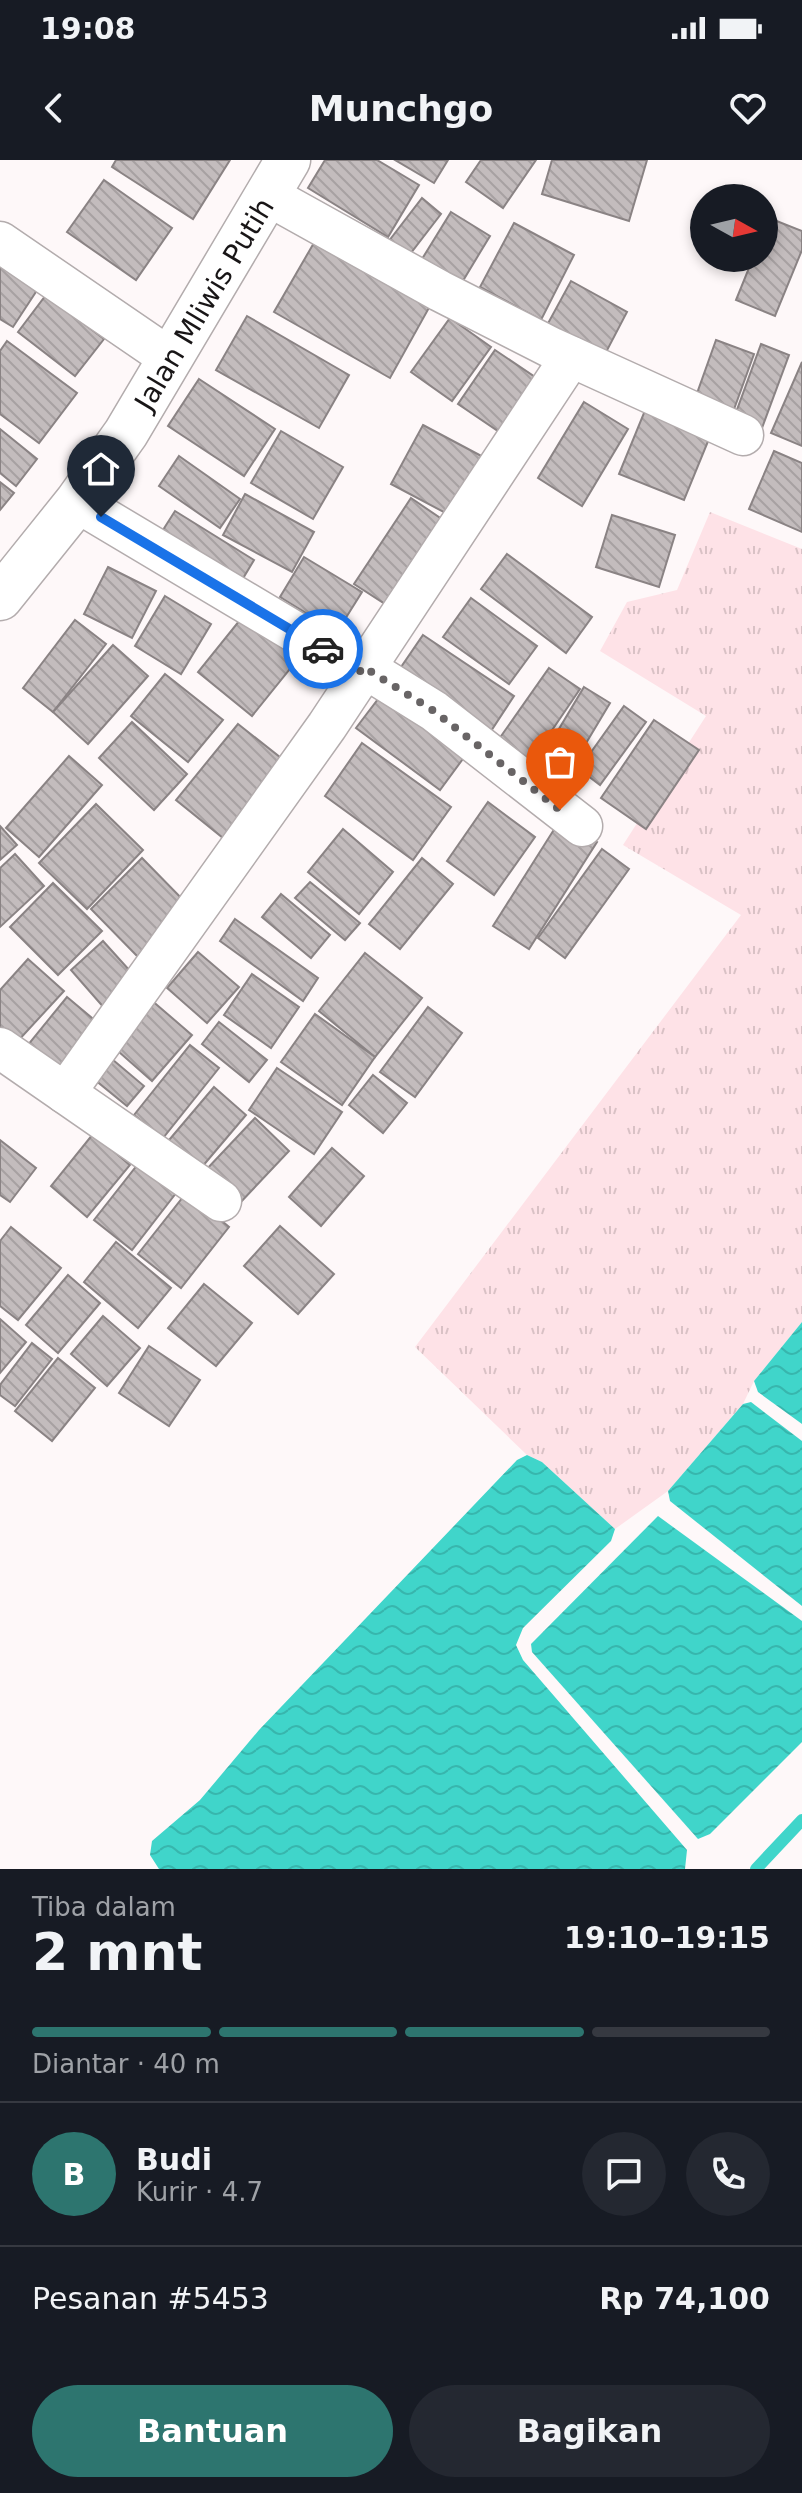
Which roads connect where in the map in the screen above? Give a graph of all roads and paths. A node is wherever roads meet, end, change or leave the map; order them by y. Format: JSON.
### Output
{"nodes":[{"id":1,"x":279,"y":178,"type":"edge"},
{"id":2,"x":0,"y":242,"type":"edge"},
{"id":3,"x":571,"y":357,"type":"junction"},
{"id":4,"x":171,"y":359,"type":"junction"},
{"id":5,"x":743,"y":435,"type":"dead end"},
{"id":6,"x":77,"y":502,"type":"junction"},
{"id":7,"x":0,"y":598,"type":"edge"},
{"id":8,"x":364,"y":670,"type":"junction"},
{"id":9,"x":582,"y":826,"type":"dead end"},
{"id":10,"x":0,"y":1048,"type":"edge"},
{"id":11,"x":65,"y":1093,"type":"junction"},
{"id":12,"x":221,"y":1201,"type":"dead end"}],
"edges":[{"from":1,"to":3,"type":"street"},
{"from":1,"to":4,"type":"street","name":"Jalan Mliwis Putih"},
{"from":2,"to":4,"type":"street"},
{"from":3,"to":5,"type":"street"},
{"from":3,"to":8,"type":"street"},
{"from":4,"to":6,"type":"street","name":"Jalan Mliwis Putih"},
{"from":6,"to":7,"type":"street","name":"Jalan Mliwis Putih"},
{"from":6,"to":8,"type":"street"},
{"from":8,"to":9,"type":"street"},
{"from":8,"to":11,"type":"street"},
{"from":10,"to":11,"type":"street"},
{"from":11,"to":12,"type":"street"}]}
